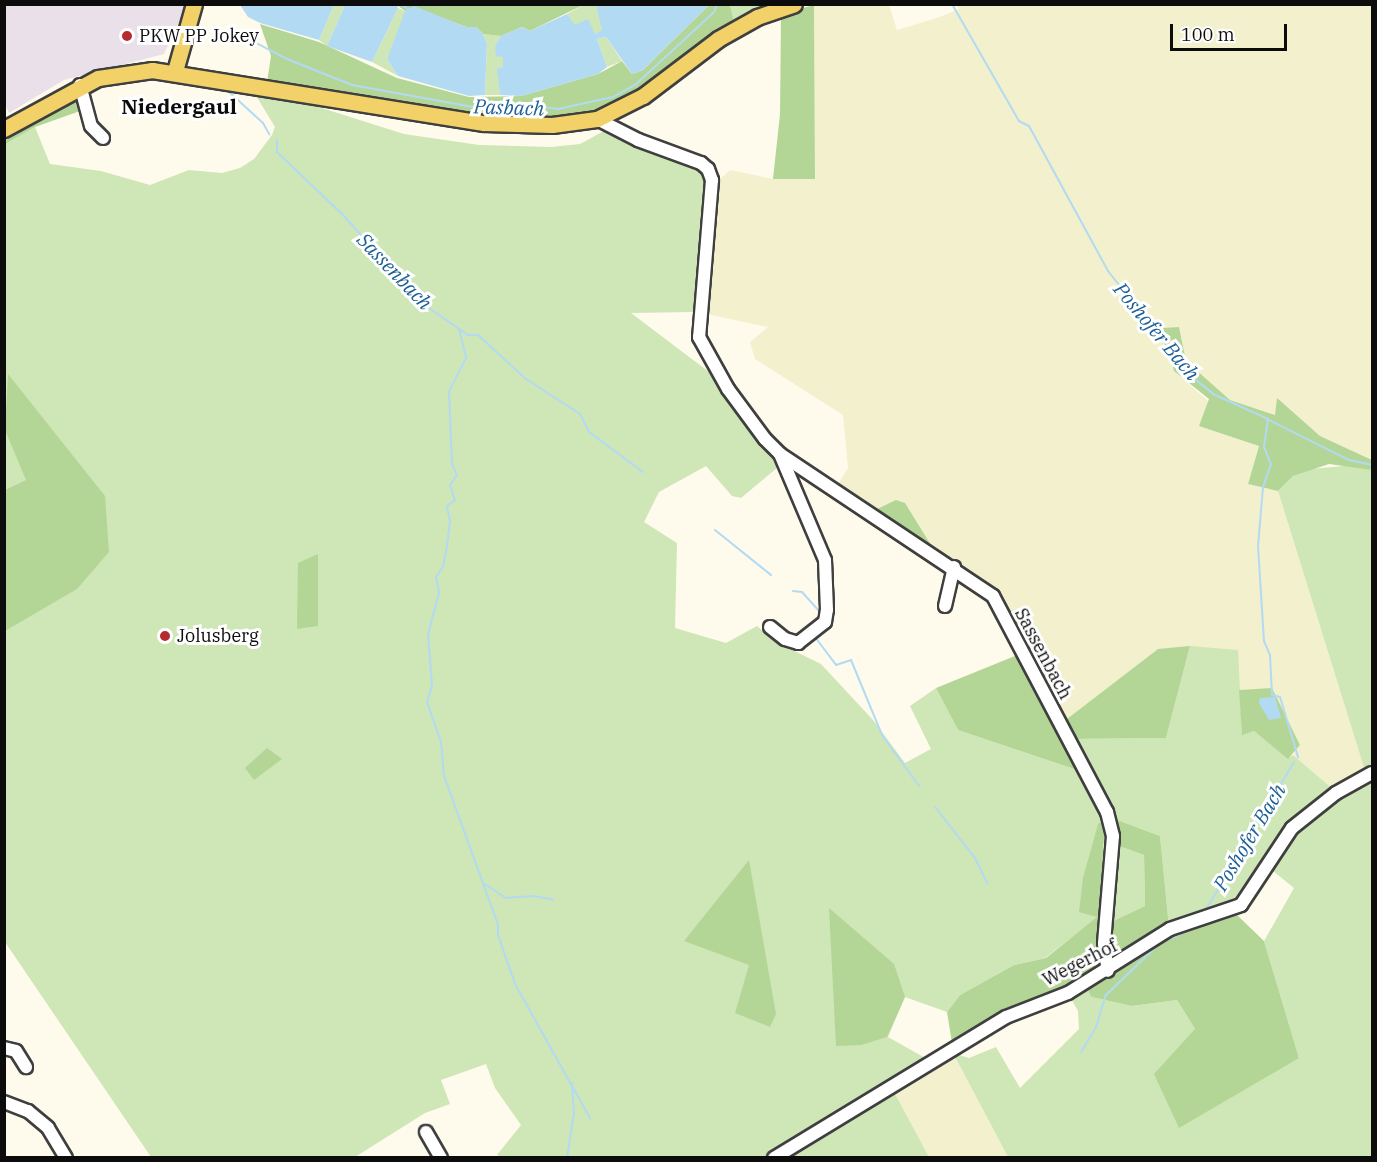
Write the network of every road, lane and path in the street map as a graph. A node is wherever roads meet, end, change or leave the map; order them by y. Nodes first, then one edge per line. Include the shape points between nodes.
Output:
1 (194, 4) edge
2 (794, 4) edge
3 (175, 71) junction
4 (80, 85) junction
5 (597, 119) junction
6 (4, 129) edge
7 (103, 138) dead end
8 (780, 454) junction
9 (954, 567) junction
10 (945, 606) dead end
11 (770, 627) dead end
12 (1372, 774) edge
13 (1108, 971) junction
14 (4, 1048) edge
15 (26, 1066) dead end
16 (4, 1102) edge
17 (426, 1132) dead end
18 (66, 1158) edge
19 (441, 1158) edge
20 (774, 1158) edge

1 - 3 main road
2 - 5 main road via 757,17 718,39 644,96
3 - 4 main road via 123,72
3 - 5 main road via 346,104 484,123 552,125
4 - 6 main road
4 - 7 street via 91,126
5 - 8 street, Sassenbach via 708,169 712,180 699,337 728,389
8 - 9 street, Sassenbach
8 - 11 street, Sassenbach via 825,560 827,610 825,622 798,643
9 - 10 street
9 - 13 street, Sassenbach via 993,596 1107,812 1113,836 1104,944
12 - 13 street, Wegerhof via 1336,793 1297,822 1246,902 1170,929
13 - 20 street, Wegerhof via 1068,993 1006,1017
14 - 15 street via 16,1051
16 - 18 street via 28,1111 48,1128
17 - 19 street

